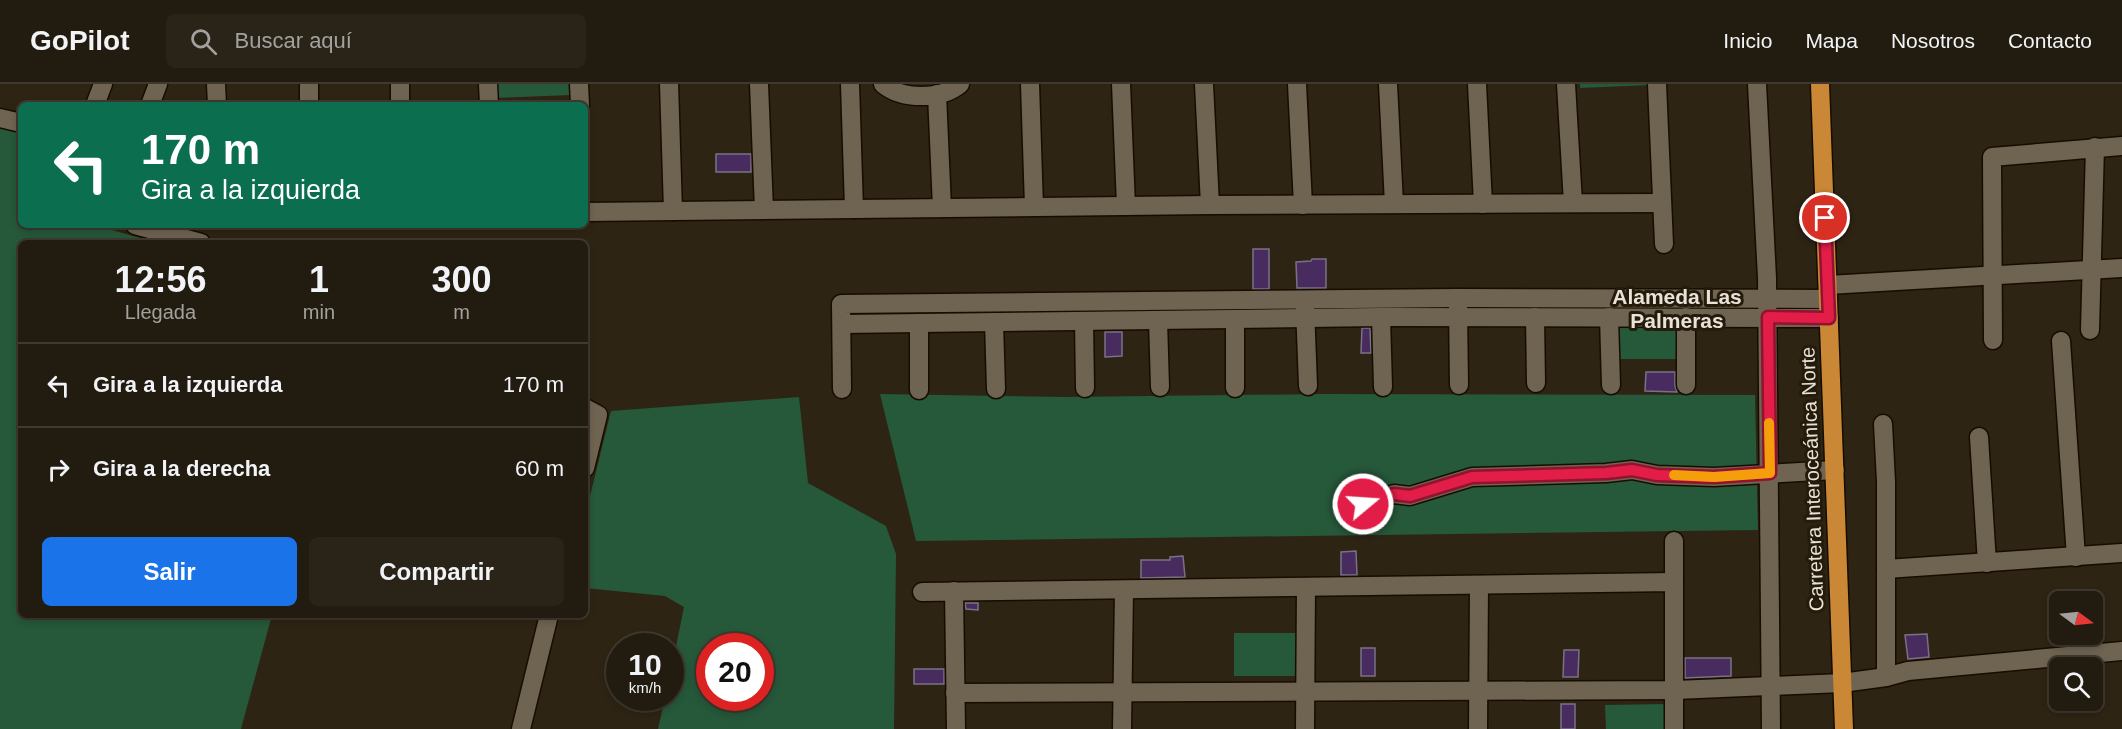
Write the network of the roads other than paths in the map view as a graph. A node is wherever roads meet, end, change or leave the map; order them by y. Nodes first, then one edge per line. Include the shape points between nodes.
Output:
1 (103, 84) edge
2 (158, 84) edge
3 (216, 84) edge
4 (309, 84) edge
5 (399, 84) edge
6 (488, 84) edge
7 (579, 84) edge
8 (669, 84) edge
9 (759, 84) edge
10 (850, 84) edge
11 (883, 84) edge
12 (960, 84) edge
13 (1030, 84) edge
14 (1121, 84) edge
15 (1204, 84) edge
16 (1297, 84) edge
17 (1388, 84) edge
18 (1477, 84) edge
19 (1566, 84) edge
20 (1657, 84) edge
21 (1757, 84) edge
22 (1820, 84) edge
23 (937, 94) junction
24 (96, 102) edge
25 (151, 102) edge
26 (217, 102) edge
27 (309, 102) edge
28 (400, 102) edge
29 (489, 102) edge
30 (580, 102) edge
31 (0, 118) edge
32 (18, 122) edge
33 (2122, 146) edge
34 (2096, 147) junction
35 (1573, 203) junction
36 (1662, 203) junction
37 (1394, 204) junction
38 (1483, 204) junction
39 (1210, 205) junction
40 (1303, 205) junction
41 (1126, 206) junction
42 (1034, 207) junction
43 (942, 208) junction
44 (854, 209) junction
45 (764, 210) junction
46 (673, 211) junction
47 (588, 212) edge
48 (146, 228) edge
49 (190, 240) edge
50 (1664, 244) dead end
51 (2122, 268) edge
52 (2091, 271) junction
53 (1992, 276) junction
54 (1828, 292) junction
55 (1458, 298) junction
56 (1305, 300) junction
57 (1768, 308) junction
58 (1381, 317) junction
59 (1458, 317) junction
60 (1536, 317) junction
61 (1609, 317) junction
62 (1686, 317) junction
63 (1829, 318) junction
64 (1235, 319) junction
65 (1305, 319) junction
66 (1158, 320) junction
67 (1084, 321) junction
68 (994, 322) junction
69 (919, 323) junction
70 (842, 324) junction
71 (2091, 330) dead end
72 (1993, 340) dead end
73 (2061, 341) dead end
74 (1536, 383) dead end
75 (1459, 385) dead end
76 (1611, 385) dead end
77 (1686, 385) dead end
78 (1308, 386) dead end
79 (1160, 387) dead end
80 (1383, 387) dead end
81 (1084, 388) dead end
82 (1235, 388) dead end
83 (842, 389) dead end
84 (996, 389) dead end
85 (919, 390) dead end
86 (588, 410) edge
87 (1883, 424) dead end
88 (1979, 437) dead end
89 (588, 456) edge
90 (1835, 470) junction
91 (1770, 473) junction
92 (1347, 503) dead end
93 (1674, 541) dead end
94 (2122, 553) edge
95 (2076, 557) junction
96 (1987, 563) junction
97 (1886, 569) junction
98 (1674, 582) junction
99 (1479, 585) junction
100 (1306, 587) junction
101 (1124, 590) junction
102 (954, 591) junction
103 (922, 592) dead end
104 (548, 618) edge
105 (2122, 651) edge
106 (1886, 677) junction
107 (1842, 683) junction
108 (1769, 686) junction
109 (1674, 690) junction
110 (1478, 691) junction
111 (1123, 692) junction
112 (1306, 692) junction
113 (955, 693) junction
114 (520, 729) edge
115 (956, 729) edge
116 (1122, 729) edge
117 (1305, 729) edge
118 (1478, 729) edge
119 (1674, 729) edge
120 (1771, 729) edge
121 (1844, 729) edge

1 - 24 street
2 - 25 street
3 - 26 street
4 - 27 street
5 - 28 street
6 - 29 street
7 - 30 street
8 - 46 street
9 - 45 street
10 - 44 street
11 - 23 street via 909,95
12 - 23 street
13 - 42 street
14 - 41 street
15 - 39 street
16 - 40 street
17 - 37 street
18 - 38 street
19 - 35 street
20 - 36 street
21 - 57 street
22 - 54 highway, Carretera Interoceánica Norte
23 - 43 street
31 - 32 street
33 - 34 street
34 - 52 street
34 - 53 street via 1992,157
35 - 36 street
35 - 38 street
36 - 50 street
37 - 38 street
37 - 40 street
39 - 40 street
39 - 41 street
41 - 42 street
42 - 43 street
43 - 44 street
44 - 45 street
45 - 46 street
46 - 47 street
48 - 49 street
51 - 52 street
52 - 53 street
52 - 71 street
53 - 54 street
53 - 72 street
54 - 57 street
54 - 63 highway, Carretera Interoceánica Norte
55 - 56 street
55 - 57 street
55 - 59 street
56 - 65 street
56 - 70 street via 842,304
57 - 62 street
57 - 63 street
57 - 91 street
58 - 59 street
58 - 65 street
58 - 80 street
59 - 60 street
59 - 75 street
60 - 61 street
60 - 74 street
61 - 62 street
61 - 76 street
62 - 77 street
63 - 90 highway, Carretera Interoceánica Norte
64 - 65 street
64 - 66 street
64 - 82 street
65 - 78 street
66 - 67 street
66 - 79 street
67 - 68 street
67 - 81 street
68 - 69 street
68 - 84 street
69 - 70 street
69 - 85 street
70 - 83 street
73 - 95 street
86 - 89 street via 598,415
87 - 97 street
88 - 96 street
90 - 91 street
90 - 107 highway, Carretera Interoceánica Norte
91 - 92 street via 1714,477 1632,470 1472,477 1410,496 1394,494 1363,504
91 - 108 street
93 - 98 street
94 - 95 street
95 - 96 street
96 - 97 street
97 - 106 street
98 - 99 street
98 - 109 street
99 - 100 street
99 - 110 street
100 - 101 street
100 - 112 street
101 - 102 street
101 - 111 street
102 - 103 street
102 - 113 street
104 - 114 street
105 - 106 street via 1908,671
106 - 107 street
107 - 108 street
107 - 121 highway, Carretera Interoceánica Norte
108 - 109 street
108 - 120 street
109 - 110 street
109 - 119 street
110 - 112 street
110 - 118 street
111 - 112 street
111 - 113 street
111 - 116 street
112 - 117 street
113 - 115 street

